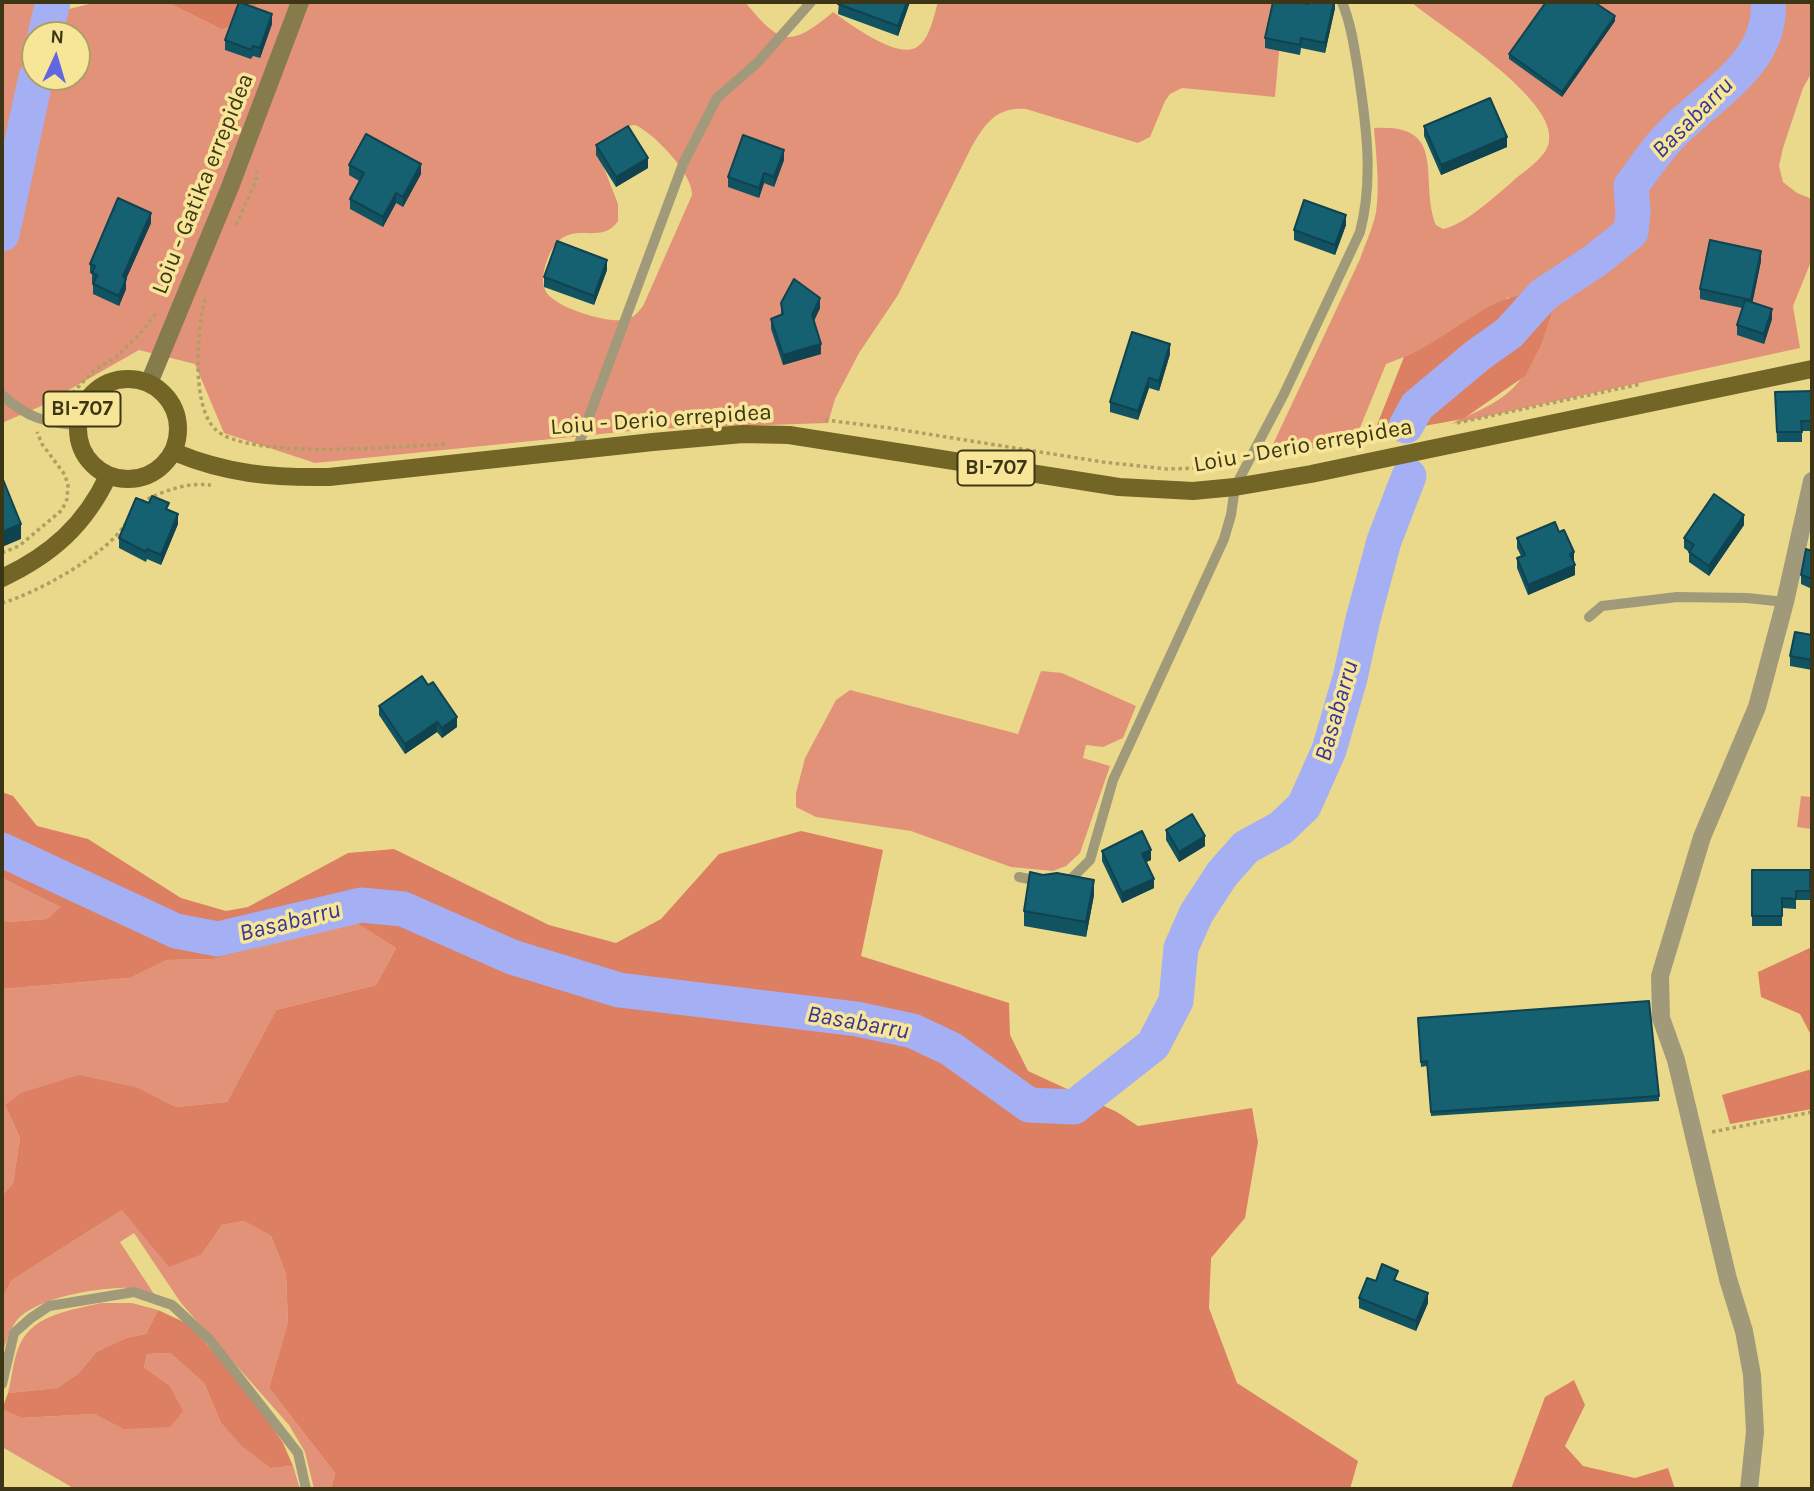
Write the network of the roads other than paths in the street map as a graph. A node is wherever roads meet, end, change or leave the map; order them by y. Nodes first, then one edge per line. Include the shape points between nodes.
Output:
1 (300, 2) edge
2 (811, 2) edge
3 (1342, 2) edge
4 (1812, 369) edge
5 (149, 383) junction
6 (2, 395) edge
7 (78, 426) junction
8 (577, 449) junction
9 (174, 452) junction
10 (108, 476) junction
11 (1812, 481) edge
12 (1235, 487) junction
13 (2, 578) edge
14 (1785, 602) junction
15 (1589, 617) dead end
16 (1019, 877) dead end
17 (1058, 881) edge
18 (1044, 882) edge
19 (2, 1384) edge
20 (306, 1489) edge
21 (1749, 1489) edge

1 - 5 street, Loiu - Gatika errepidea
2 - 8 lane via 757,63 716,98 683,164
3 - 12 lane via 1350,20 1364,112 1366,208 1360,232 1322,314
4 - 12 main road, Loiu - Derio errepidea / BI-707
5 - 7 main road, BI-707 via 125,379 102,386 86,403
5 - 9 main road, BI-707 via 170,400 176,412
6 - 7 lane via 19,411
7 - 10 main road, BI-707 via 85,455
8 - 9 main road, Loiu - Derio errepidea / BI-707 via 329,477 234,472
8 - 12 main road, Loiu - Derio errepidea / BI-707 via 743,434 789,435 1119,487 1193,491
9 - 10 main road via 153,474 130,479
10 - 13 main road via 96,500 64,538
11 - 14 street
12 - 17 lane via 1224,539 1113,780 1090,860 1071,879
14 - 15 lane via 1677,597 1602,606
14 - 21 street via 1757,707 1702,837 1660,976 1661,1018 1676,1060 1752,1375 1755,1432
16 - 18 lane
19 - 20 lane via 14,1333 49,1306 134,1292 172,1305 210,1340 298,1453

